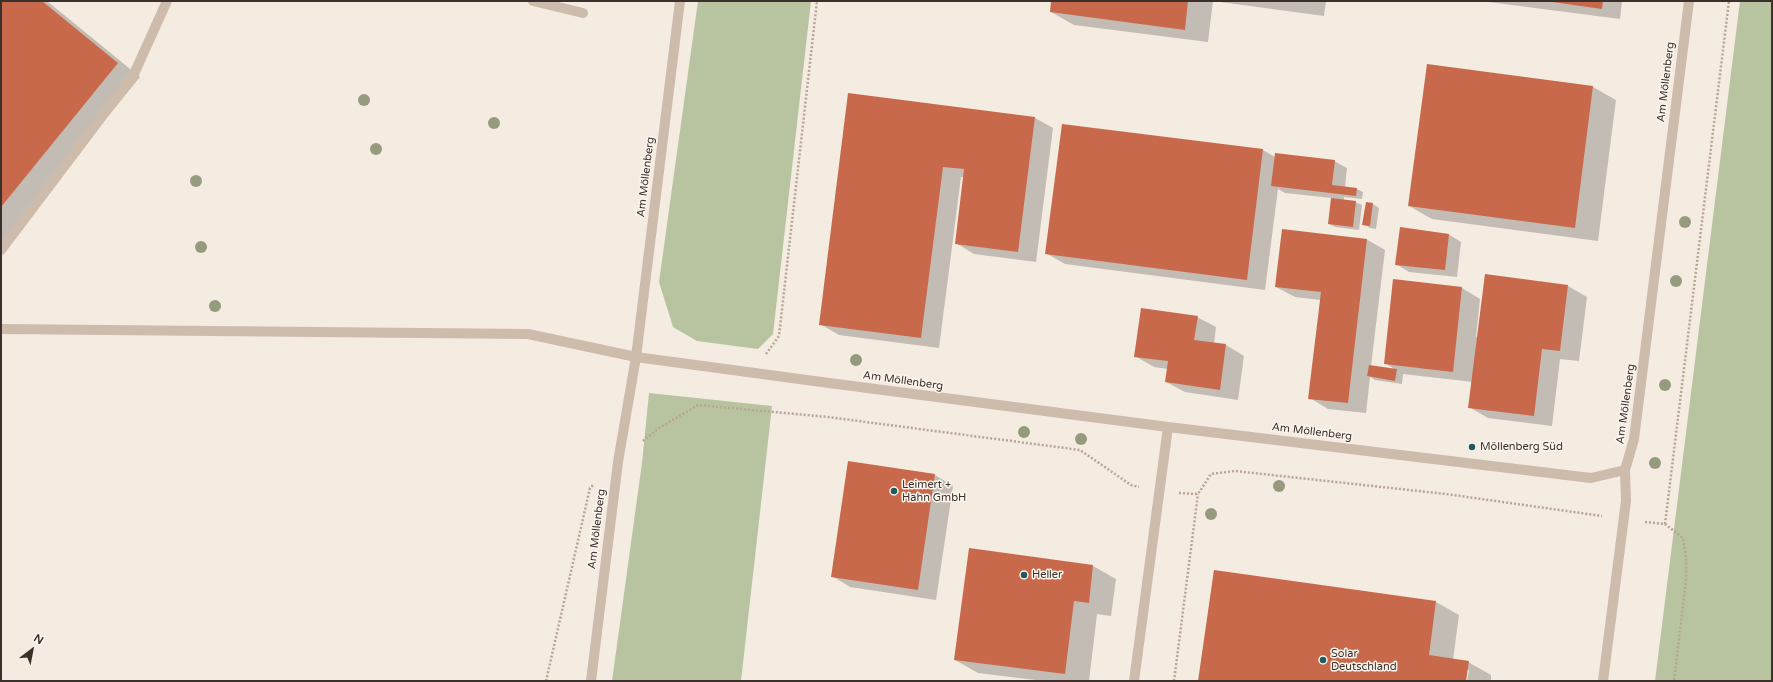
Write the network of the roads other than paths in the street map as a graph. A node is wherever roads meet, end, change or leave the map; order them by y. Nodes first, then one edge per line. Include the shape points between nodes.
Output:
1 (167, 1) edge
2 (533, 1) edge
3 (680, 1) edge
4 (1689, 1) edge
5 (583, 13) dead end
6 (1, 250) edge
7 (1, 329) edge
8 (636, 357) junction
9 (1168, 427) junction
10 (1625, 470) junction
11 (591, 681) edge
12 (1134, 681) edge
13 (1603, 681) edge

1 - 6 street via 134,74
2 - 5 street
3 - 8 street, Am Möllenberg
4 - 10 street, Am Möllenberg via 1634,439
7 - 8 street via 528,334
8 - 9 street, Am Möllenberg
8 - 11 street, Am Möllenberg via 618,462
9 - 10 street, Am Möllenberg via 1591,478
9 - 12 street
10 - 13 street via 1626,501

